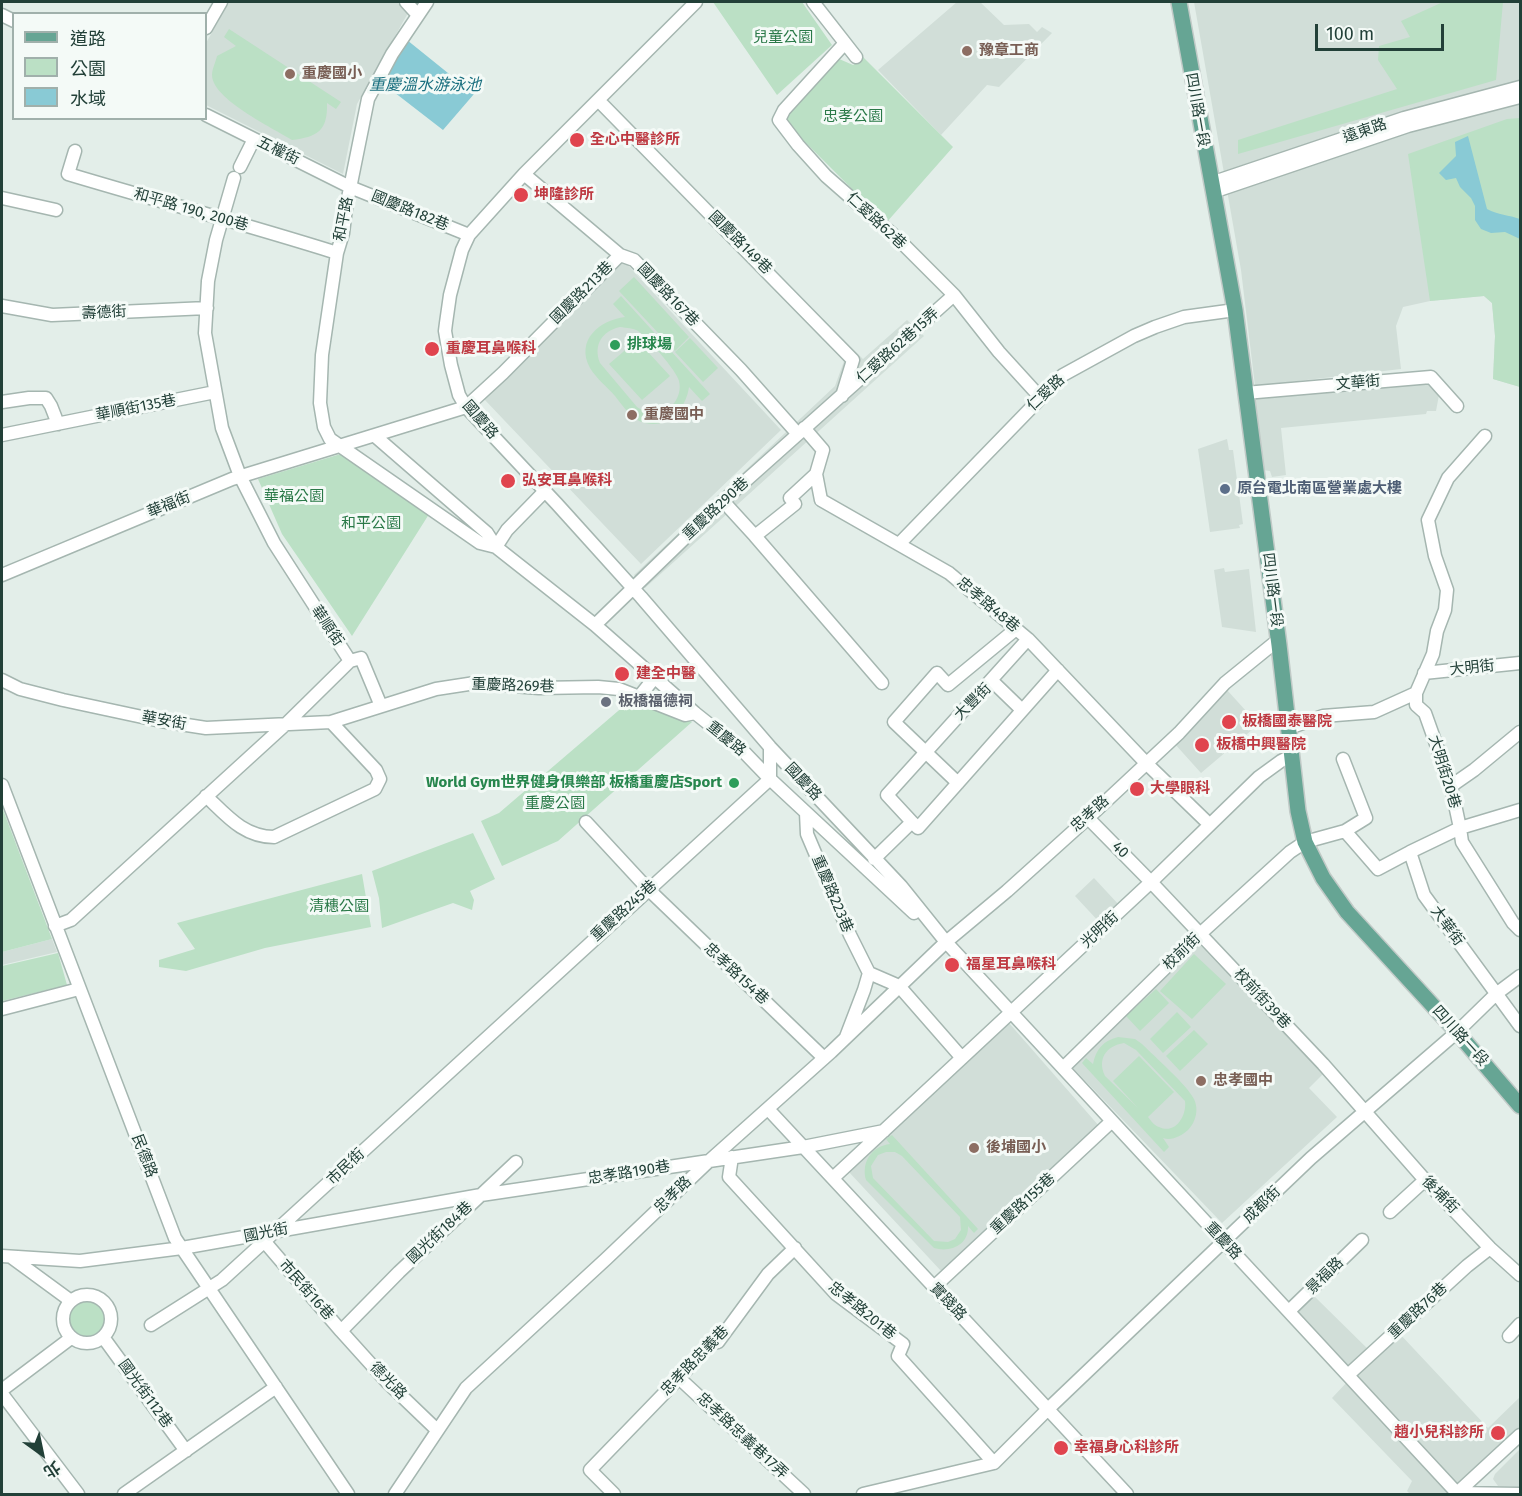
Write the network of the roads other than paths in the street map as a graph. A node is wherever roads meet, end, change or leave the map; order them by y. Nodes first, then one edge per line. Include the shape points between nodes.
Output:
1 (221, 2) edge
2 (406, 2) edge
3 (427, 2) edge
4 (696, 2) edge
5 (813, 2) edge
6 (1179, 2) edge
7 (417, 14) junction
8 (207, 26) edge
9 (845, 43) junction
10 (856, 57) dead end
11 (1521, 87) edge
12 (1521, 97) edge
13 (598, 100) junction
14 (207, 116) edge
15 (254, 139) junction
16 (75, 151) dead end
17 (240, 167) dead end
18 (524, 174) junction
19 (234, 178) dead end
20 (350, 187) junction
21 (1212, 188) junction
22 (2, 198) edge
23 (56, 210) dead end
24 (223, 218) junction
25 (469, 235) junction
26 (337, 254) junction
27 (620, 255) junction
28 (954, 295) junction
29 (2, 306) edge
30 (207, 308) junction
31 (1235, 310) junction
32 (853, 360) junction
33 (867, 374) junction
34 (215, 392) junction
35 (1245, 393) junction
36 (842, 397) junction
37 (1040, 397) junction
38 (2, 402) edge
39 (1457, 406) dead end
40 (466, 407) junction
41 (58, 424) junction
42 (801, 431) junction
43 (2, 435) edge
44 (375, 436) junction
45 (1485, 436) dead end
46 (340, 447) junction
47 (816, 474) junction
48 (240, 476) junction
49 (545, 491) junction
50 (723, 501) junction
51 (755, 536) junction
52 (899, 544) junction
53 (496, 548) junction
54 (2, 575) edge
55 (633, 588) junction
56 (595, 626) junction
57 (1016, 630) junction
58 (1028, 639) junction
59 (1278, 640) junction
60 (350, 661) junction
61 (1521, 663) edge
62 (1058, 670) junction
63 (1424, 673) junction
64 (655, 677) junction
65 (2, 680) edge
66 (991, 680) junction
67 (882, 683) dead end
68 (1416, 693) junction
69 (639, 697) junction
70 (381, 706) junction
71 (1022, 710) junction
72 (695, 713) junction
73 (331, 722) junction
74 (287, 723) junction
75 (1289, 728) junction
76 (1521, 732) edge
77 (770, 747) junction
78 (925, 753) junction
79 (1291, 756) junction
80 (1342, 759) dead end
81 (1146, 763) junction
82 (770, 773) junction
83 (958, 783) junction
84 (2, 785) edge
85 (1451, 786) junction
86 (206, 796) junction
87 (828, 809) junction
88 (1521, 810) edge
89 (806, 813) junction
90 (1088, 818) junction
91 (586, 822) dead end
92 (912, 822) junction
93 (1209, 824) junction
94 (1460, 828) junction
95 (1346, 831) junction
96 (1305, 842) junction
97 (1410, 852) junction
98 (874, 859) junction
99 (1151, 882) junction
100 (648, 889) junction
101 (55, 926) junction
102 (1521, 930) edge
103 (1200, 934) junction
104 (946, 942) junction
105 (869, 973) junction
106 (1521, 976) edge
107 (899, 986) junction
108 (79, 989) junction
109 (1496, 994) junction
110 (2, 1009) edge
111 (1011, 1012) junction
112 (1521, 1026) edge
113 (1456, 1032) junction
114 (846, 1038) junction
115 (481, 1044) joint
116 (824, 1058) junction
117 (962, 1058) junction
118 (1063, 1068) junction
119 (1521, 1106) edge
120 (768, 1109) junction
121 (1364, 1111) junction
122 (1112, 1121) junction
123 (884, 1131) junction
124 (803, 1147) junction
125 (732, 1157) junction
126 (708, 1161) junction
127 (516, 1162) dead end
128 (833, 1179) junction
129 (1425, 1180) junction
130 (482, 1195) junction
131 (1390, 1212) dead end
132 (274, 1232) junction
133 (1362, 1240) dead end
134 (264, 1241) junction
135 (1224, 1241) junction
136 (183, 1248) junction
137 (795, 1248) junction
138 (1490, 1248) junction
139 (6, 1256) edge
140 (399, 1272) joint
141 (1521, 1275) edge
142 (934, 1287) junction
143 (210, 1288) junction
144 (70, 1301) junction
145 (1288, 1311) junction
146 (1521, 1324) edge
147 (151, 1325) dead end
148 (341, 1330) junction
149 (1509, 1336) dead end
150 (103, 1337) junction
151 (71, 1338) junction
152 (1348, 1375) junction
153 (680, 1378) junction
154 (276, 1387) junction
155 (2, 1392) edge
156 (1048, 1409) junction
157 (437, 1430) junction
158 (1521, 1435) edge
159 (186, 1451) junction
160 (994, 1463) junction
161 (78, 1494) edge
162 (124, 1494) edge
163 (348, 1494) edge
164 (395, 1494) edge
165 (614, 1494) edge
166 (804, 1494) edge
167 (863, 1494) edge
168 (1127, 1494) edge
169 (1457, 1494) edge
170 (1521, 1494) edge

1 - 8 street
2 - 7 street
3 - 7 street, 和平路
4 - 13 street, 國慶路
5 - 9 street
6 - 21 main road, 四川路一段
7 - 20 street, 和平路 via 368,99
9 - 10 street
9 - 28 street, 仁愛路62巷 via 779,120 826,176
11 - 21 street, 遠東路 via 1404,118
12 - 21 street, 遠東路 via 1408,126
13 - 18 street, 國慶路
13 - 32 street, 國慶路149巷
14 - 15 street, 五權街
15 - 17 street
15 - 20 street, 五權街
16 - 24 street, 和平路 190, 200巷 via 68,174
18 - 25 street, 國慶路
18 - 27 street, 國慶路167巷
19 - 24 street, 華順街
20 - 25 street, 國慶路182巷
20 - 26 street, 和平路
21 - 31 main road, 四川路一段
22 - 23 street
24 - 26 street, 和平路 190, 200巷
24 - 30 street, 華順街 via 208,281
25 - 40 street, 國慶路 via 450,295 446,331 451,366
26 - 46 street, 和平路 via 322,355 320,403 326,434
27 - 40 street, 國慶路213巷
27 - 42 street, 國慶路167巷 via 634,261 651,277
28 - 33 street, 仁愛路62巷15弄
28 - 37 street, 仁愛路62巷
29 - 30 street, 壽德街 via 52,315
30 - 34 street, 華順街 via 205,333
31 - 35 main road, 四川路一段
31 - 37 street, 仁愛路 via 1184,317 1134,336 1063,375
32 - 33 street, 國慶路149巷
32 - 36 street
33 - 36 street, 仁愛路62巷15弄
34 - 41 street, 華順街135巷
34 - 48 street, 華順街 via 222,428
35 - 39 street, 文華街 via 1431,377
35 - 59 main road, 四川路一段
36 - 42 street, 重慶路290巷
37 - 52 street, 仁愛路
38 - 41 street via 46,398
40 - 44 street
40 - 49 street, 國慶路
41 - 43 street, 華順街135巷
42 - 47 street, 國慶路167巷 via 823,450
42 - 50 street, 重慶路290巷
44 - 46 street
44 - 53 street, 重慶路 via 487,533
45 - 63 street via 1448,478 1428,520 1447,590 1433,654
46 - 48 street, 華福街
46 - 53 street, 重慶路 via 480,543
47 - 51 street via 790,498 795,504
47 - 52 street, 忠孝路48巷 via 821,500
48 - 54 street, 華福街
48 - 60 street, 華順街 via 274,543
49 - 53 street via 507,530
49 - 55 street, 國慶路
50 - 51 street
50 - 55 street, 重慶路290巷
51 - 67 street
52 - 57 street, 忠孝路48巷 via 949,573
53 - 56 street, 重慶路
55 - 56 street, 重慶路290巷
55 - 77 street, 國慶路
56 - 64 street, 重慶路
57 - 58 street, 忠孝路48巷
57 - 78 street via 948,685 937,673 894,722
58 - 62 street, 忠孝路48巷
58 - 66 street
59 - 75 main road, 四川路一段
59 - 81 street, 忠孝路 via 1225,683
60 - 70 street via 361,658
60 - 74 street, 華順街
61 - 63 street, 大明街
62 - 71 street
62 - 81 street, 忠孝路48巷
63 - 68 street
64 - 69 street
64 - 72 street, 重慶路
65 - 74 street, 華安街 via 20,689 161,722 206,728
66 - 71 street, 大豐街
66 - 78 street, 大豐街
68 - 75 street via 1374,712 1323,716
68 - 85 street, 大明街20巷 via 1416,705 1425,714
69 - 70 street, 重慶路269巷 via 619,689 598,687 475,683 436,689
69 - 72 street, 重慶路269巷 via 685,715
70 - 73 street, 重慶路269巷
71 - 83 street
72 - 82 street, 重慶路
73 - 74 street, 華安街
73 - 86 street via 376,770 380,780 375,789 274,837 261,837 240,828
74 - 86 street, 華順街
75 - 79 main road, 四川路一段
76 - 85 street
77 - 82 street
77 - 87 street, 國慶路
78 - 83 street
78 - 92 street, 大豐街 via 887,795
79 - 93 street, 光明街 via 1259,777
79 - 96 main road, 四川路一段
80 - 95 street via 1365,818
81 - 90 street, 忠孝路
81 - 93 street, 忠孝路48巷
82 - 87 street via 786,775
82 - 89 street, 重慶路
82 - 100 street, 重慶路245巷
83 - 92 street via 918,828
84 - 101 street, 民德路
85 - 94 street, 大明街20巷
86 - 101 street, 華順街 via 71,920
87 - 98 street, 重慶路
88 - 94 street, 大明街20巷
89 - 104 street, 重慶路
89 - 105 street, 重慶路223巷 via 807,834
90 - 99 street, 40
90 - 104 street, 忠孝路
91 - 100 street, 忠孝路154巷
92 - 98 street
93 - 99 street, 光明街
94 - 97 street
94 - 102 street via 1462,842
95 - 96 street
95 - 97 street via 1378,869
96 - 103 street, 校前街
96 - 113 main road, 四川路一段 via 1323,878 1347,912
97 - 109 street, 大華街 via 1424,895
98 - 104 street, 重慶路
99 - 103 street, 40
99 - 111 street, 光明街
100 - 115 street, 重慶路245巷
100 - 116 street, 忠孝路154巷
101 - 108 street, 民德路
103 - 118 street, 校前街
103 - 121 street, 校前街39巷
104 - 107 street, 忠孝路
104 - 111 street, 重慶路
105 - 107 street
105 - 114 street
106 - 109 street
107 - 114 street, 忠孝路
107 - 117 street
108 - 110 street
108 - 136 street, 民德路 via 172,1230
109 - 112 street, 大華街
109 - 113 street
111 - 117 street, 光明街
111 - 118 street, 重慶路
113 - 119 main road, 四川路一段
113 - 121 street, 成都街
114 - 116 street, 忠孝路
115 - 132 street, 市民街
116 - 120 street, 忠孝路
117 - 123 street, 光明街
118 - 122 street, 重慶路
120 - 124 street, 實踐路
120 - 126 street, 忠孝路
121 - 129 street, 後埔街
121 - 135 street, 成都街
122 - 135 street, 重慶路
122 - 142 street, 重慶路155巷
123 - 124 street
123 - 128 street, 光明街
124 - 125 street
124 - 128 street, 實踐路
125 - 126 street
125 - 137 street, 忠孝路201巷 via 729,1177
126 - 130 street, 忠孝路190巷
126 - 157 street, 忠孝路 via 466,1388
127 - 130 street
128 - 142 street, 實踐路
129 - 131 street
129 - 138 street, 後埔街
130 - 132 street, 國光街
130 - 140 street, 國光街184巷
132 - 134 street, 市民街
132 - 136 street, 國光街
133 - 145 street, 景福路
134 - 143 street, 市民街
134 - 148 street, 市民街16巷
135 - 145 street, 重慶路
135 - 156 street, 成都街
136 - 139 street, 國光街 via 80,1261
136 - 143 street, 民德路
137 - 153 street, 忠孝路忠義巷 via 768,1274 718,1342 710,1344
137 - 160 street, 忠孝路201巷 via 836,1294 903,1344 898,1356
138 - 141 street, 後埔街
138 - 152 street, 重慶路76巷
139 - 144 street
140 - 148 street, 市民街16巷
142 - 156 street, 實踐路
143 - 147 street, 市民街
143 - 154 street, 民德路
144 - 150 street via 86,1295 102,1300 111,1322
144 - 151 street via 62,1315 64,1329
145 - 152 street, 重慶路
146 - 149 street
148 - 157 street, 德光路
150 - 151 street via 84,1344
150 - 159 street, 國光街112巷
151 - 155 street
152 - 169 street, 重慶路
153 - 165 street, 忠孝路忠義巷 via 590,1470
153 - 166 street, 忠孝路忠義巷17弄
154 - 159 street
154 - 163 street, 民德路
155 - 161 street
156 - 160 street, 成都街
156 - 168 street, 實踐路
157 - 164 street
158 - 169 street
159 - 162 street
160 - 167 street
169 - 170 street

